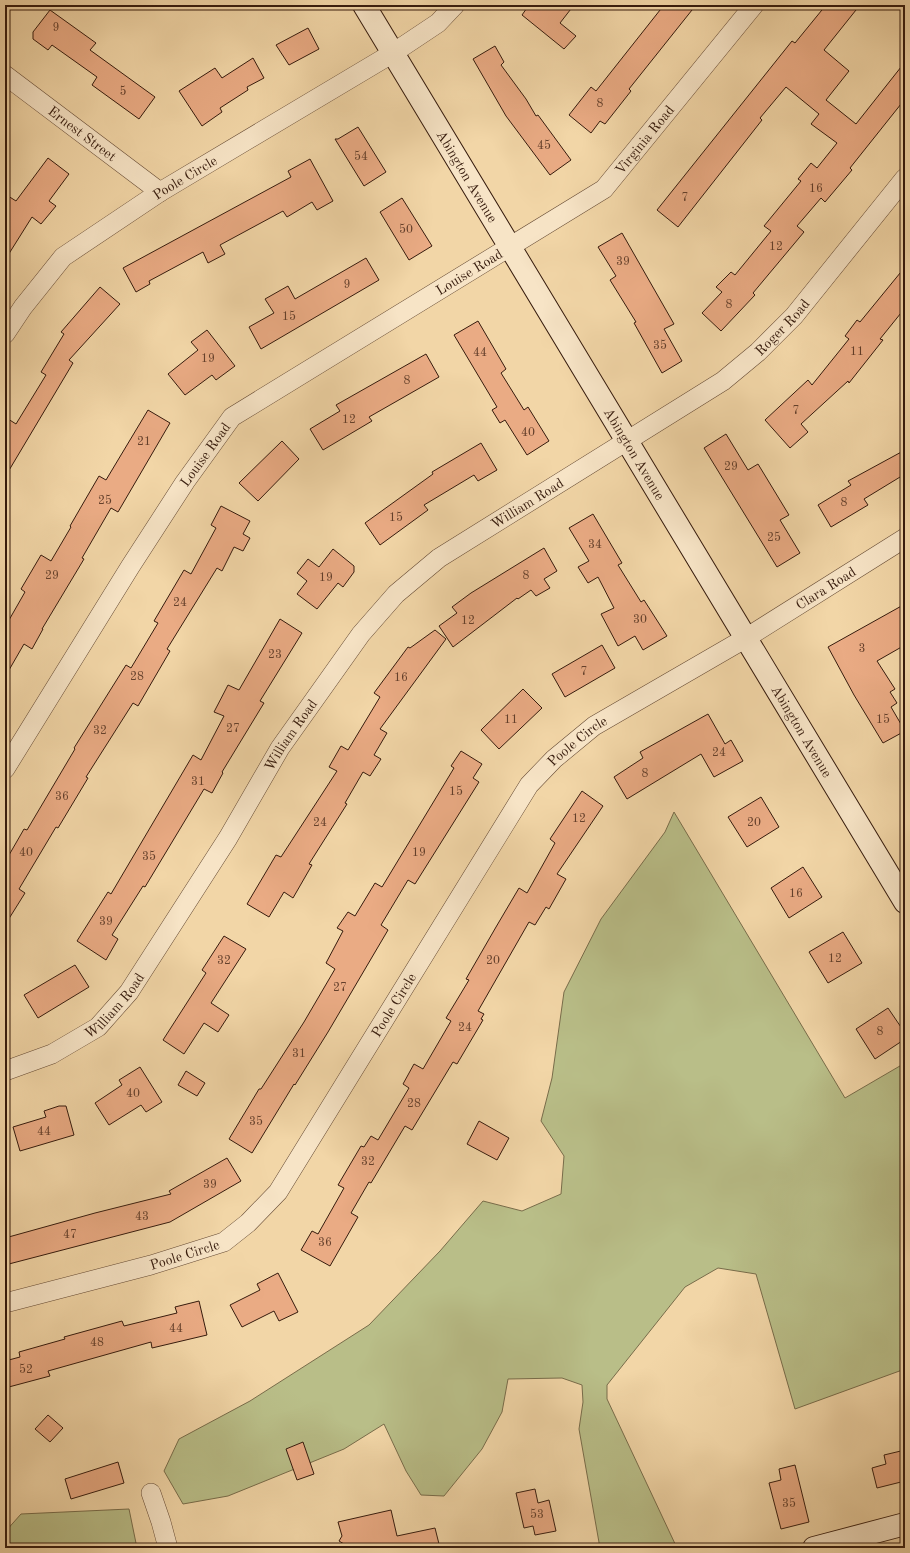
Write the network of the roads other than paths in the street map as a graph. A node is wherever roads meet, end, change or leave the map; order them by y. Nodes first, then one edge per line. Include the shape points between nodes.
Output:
1 (364, 5) edge
2 (455, 5) edge
3 (754, 5) edge
4 (393, 53) junction
5 (5, 75) edge
6 (905, 178) edge
7 (160, 192) junction
8 (510, 247) junction
9 (5, 334) edge
10 (627, 441) junction
11 (905, 538) edge
12 (746, 638) junction
13 (5, 769) edge
14 (905, 902) edge
15 (5, 1071) edge
16 (5, 1303) edge
17 (151, 1493) dead end
18 (905, 1524) edge
19 (168, 1548) edge
20 (814, 1548) edge

1 - 4 main road, Abington Avenue
2 - 4 street, Poole Circle via 438,24
3 - 8 street, Virginia Road via 604,189
4 - 7 street, Poole Circle
4 - 8 main road, Abington Avenue
5 - 7 street, Ernest Street
6 - 10 street, Roger Road via 794,316 758,352 724,381
7 - 9 street, Poole Circle via 63,257
8 - 10 main road, Abington Avenue
8 - 13 street, Louise Road via 232,417 185,482 130,567
10 - 12 main road, Abington Avenue
10 - 15 street, William Road via 439,558 396,594 361,634 280,748 228,838 129,992 98,1027 52,1054
11 - 12 street, Clara Road
12 - 14 main road, Abington Avenue
12 - 16 street, Poole Circle via 594,726 554,759 529,785 278,1192 248,1223 224,1242 151,1265
17 - 19 street
18 - 20 main road

